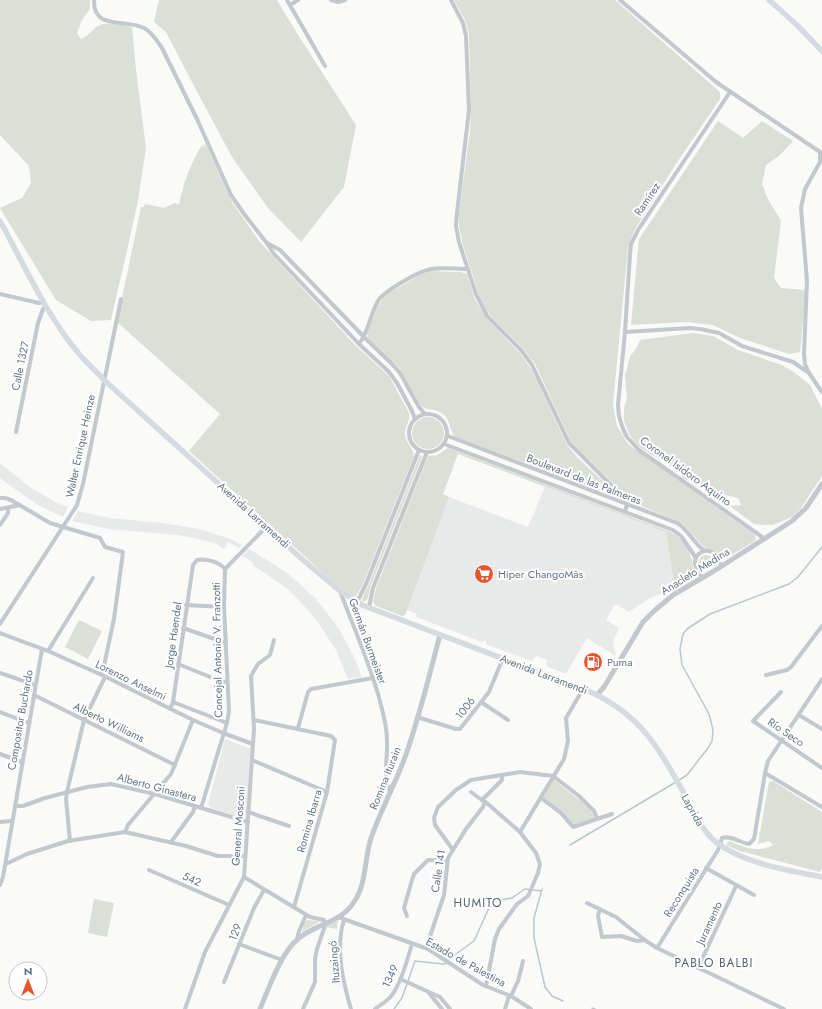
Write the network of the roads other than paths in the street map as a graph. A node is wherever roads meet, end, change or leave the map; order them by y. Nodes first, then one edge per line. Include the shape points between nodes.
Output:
1 (94, 0) edge
2 (287, 0) edge
3 (298, 0) edge
4 (331, 0) edge
5 (345, 0) edge
6 (451, 0) edge
7 (620, 0) edge
8 (769, 0) edge
9 (290, 5) junction
10 (822, 51) edge
11 (325, 66) dead end
12 (730, 92) junction
13 (0, 221) edge
14 (266, 242) junction
15 (468, 269) junction
16 (0, 294) edge
17 (121, 299) dead end
18 (45, 304) junction
19 (625, 332) junction
20 (364, 337) junction
21 (359, 344) junction
22 (809, 373) junction
23 (104, 379) junction
24 (822, 392) edge
25 (425, 414) junction
26 (414, 419) junction
27 (16, 432) dead end
28 (448, 436) junction
29 (444, 444) junction
30 (419, 450) junction
31 (427, 452) junction
32 (822, 484) edge
33 (0, 498) edge
34 (20, 505) junction
35 (627, 505) junction
36 (8, 508) junction
37 (0, 509) edge
38 (625, 511) junction
39 (0, 526) edge
40 (267, 526) junction
41 (62, 528) junction
42 (765, 539) junction
43 (705, 551) junction
44 (696, 558) junction
45 (194, 562) joint
46 (722, 566) junction
47 (225, 569) junction
48 (94, 578) dead end
49 (702, 578) junction
50 (340, 591) junction
51 (357, 602) junction
52 (186, 605) junction
53 (224, 607) junction
54 (369, 607) junction
55 (0, 624) edge
56 (822, 626) edge
57 (183, 628) junction
58 (0, 633) edge
59 (440, 635) junction
60 (274, 640) dead end
61 (226, 643) junction
62 (42, 649) junction
63 (48, 651) junction
64 (502, 658) junction
65 (178, 664) junction
66 (0, 673) edge
67 (766, 675) dead end
68 (103, 676) junction
69 (373, 678) junction
70 (822, 679) edge
71 (227, 682) junction
72 (35, 685) junction
73 (583, 689) junction
74 (780, 692) dead end
75 (34, 695) junction
76 (597, 695) junction
77 (173, 702) junction
78 (481, 702) junction
79 (170, 709) junction
80 (0, 712) edge
81 (799, 715) junction
82 (417, 717) junction
83 (84, 720) junction
84 (193, 720) junction
85 (254, 720) junction
86 (508, 720) dead end
87 (227, 723) junction
88 (29, 724) junction
89 (298, 728) junction
90 (822, 729) edge
91 (223, 733) junction
92 (782, 740) junction
93 (253, 744) junction
94 (0, 754) edge
95 (252, 760) junction
96 (22, 762) junction
97 (175, 765) junction
98 (822, 768) edge
99 (765, 773) junction
100 (502, 775) junction
101 (553, 776) junction
102 (67, 792) junction
103 (327, 792) junction
104 (391, 792) junction
105 (471, 792) dead end
106 (156, 794) junction
107 (540, 798) junction
108 (483, 801) junction
109 (15, 806) junction
110 (195, 806) junction
111 (822, 807) edge
112 (201, 808) junction
113 (248, 812) junction
114 (612, 814) dead end
115 (597, 818) junction
116 (12, 821) junction
117 (0, 822) edge
118 (248, 822) junction
119 (289, 826) dead end
120 (124, 832) junction
121 (520, 832) junction
122 (70, 841) junction
123 (172, 842) junction
124 (719, 845) junction
125 (453, 850) junction
126 (244, 856) junction
127 (447, 861) junction
128 (6, 864) junction
129 (706, 868) junction
130 (149, 870) dead end
131 (244, 877) junction
132 (822, 877) edge
133 (0, 885) edge
134 (736, 886) junction
135 (264, 890) junction
136 (754, 895) dead end
137 (587, 903) dead end
138 (229, 905) junction
139 (294, 907) junction
140 (600, 909) junction
141 (306, 914) junction
142 (407, 916) dead end
143 (336, 918) junction
144 (344, 920) junction
145 (325, 923) junction
146 (297, 939) junction
147 (645, 940) junction
148 (240, 944) junction
149 (412, 944) junction
150 (426, 948) junction
151 (657, 948) junction
152 (282, 960) junction
153 (523, 960) dead end
154 (698, 968) junction
155 (400, 979) junction
156 (224, 982) dead end
157 (486, 986) junction
158 (429, 992) junction
159 (510, 996) junction
160 (185, 1009) edge
161 (260, 1009) edge
162 (303, 1009) edge
163 (351, 1009) edge
164 (375, 1009) edge
165 (442, 1009) edge
166 (450, 1009) edge
167 (506, 1009) edge
168 (531, 1009) edge
169 (784, 1009) edge

1 - 14 street via 95,12 100,18 142,27 157,40 197,119 231,195
2 - 9 street
3 - 9 street
4 - 5 street
6 - 15 street via 465,29 467,44 468,122 456,219 459,242
7 - 12 street
8 - 10 main road
9 - 11 street
12 - 19 street, Ramírez via 635,234 631,244
12 - 22 street via 820,152 820,162 805,189 801,208 808,292 804,354
13 - 18 main road, Avenida Larramendi
14 - 20 street via 280,250
14 - 21 street via 274,254
15 - 20 street via 436,268 424,271 386,293 376,306
15 - 35 street via 484,312 532,365 569,444 626,500
16 - 18 street
17 - 23 street, Walter Enrique Heinze
18 - 23 main road, Avenida Larramendi via 77,350
18 - 27 street, Calle 1327 via 38,323
19 - 22 street via 690,328 719,333 750,349 789,360
19 - 42 street, Coronel Isidoro Aquino via 618,404 620,422 627,437 639,450
20 - 21 street
20 - 25 street via 397,369
21 - 26 street via 393,377
22 - 24 street
23 - 40 main road, Avenida Larramendi
23 - 41 street, Walter Enrique Heinze via 80,496
25 - 26 street
25 - 28 street via 434,414 442,419 447,427
26 - 30 street via 410,437
28 - 29 street
28 - 35 street, Boulevard de las Palmeras
29 - 31 street via 436,451
29 - 38 street, Boulevard de las Palmeras
30 - 31 street
30 - 51 street
31 - 54 street via 373,588
32 - 42 street, Anacleto Medina via 800,515
33 - 34 street
34 - 36 street
34 - 41 street
35 - 38 street
35 - 43 street, Boulevard de las Palmeras via 677,523
36 - 37 street
36 - 39 street via 8,513
38 - 44 street, Boulevard de las Palmeras via 675,531
40 - 47 street
40 - 50 main road, Avenida Larramendi
41 - 55 street, Walter Enrique Heinze
41 - 68 street via 100,538 105,547 123,552
42 - 46 street, Anacleto Medina
43 - 44 street
43 - 46 street, Boulevard de las Palmeras via 712,552
44 - 49 street, Boulevard de las Palmeras
45 - 47 street, Concejal Antonio V. Franzotti via 200,559 218,564
45 - 52 street, Jorge Haendel
46 - 49 street, Anacleto Medina
47 - 53 street, Concejal Antonio V. Franzotti
48 - 63 street
49 - 76 street, Anacleto Medina via 674,595 648,616
50 - 51 main road, Avenida Larramendi
50 - 69 street, Germán Burmeister
51 - 54 main road, Avenida Larramendi
52 - 53 street
52 - 57 street, Jorge Haendel
53 - 61 street, Concejal Antonio V. Franzotti
54 - 59 main road, Avenida Larramendi
56 - 67 street via 791,667
57 - 61 street
57 - 65 street, Jorge Haendel
58 - 62 street, Lorenzo Anselmi
59 - 64 main road, Avenida Larramendi
59 - 82 street, Romina Iturain
60 - 85 street, General Mosconi via 270,655 258,664 251,676
61 - 71 street, Concejal Antonio V. Franzotti
62 - 63 street, Lorenzo Anselmi
62 - 72 street, Compositor Buchardo
63 - 68 street, Lorenzo Anselmi
64 - 73 main road, Avenida Larramendi
64 - 78 street, 1006 via 491,687
65 - 71 street
65 - 77 street, Jorge Haendel
66 - 72 street
68 - 79 street, Lorenzo Anselmi
68 - 83 street
69 - 89 street via 311,689
69 - 104 street, Germán Burmeister via 387,733 386,783
70 - 81 street
71 - 87 street, Concejal Antonio V. Franzotti
72 - 75 street, Compositor Buchardo
73 - 76 main road, Avenida Larramendi
73 - 101 street via 567,715 567,751
74 - 92 street, Río Seco via 753,721
75 - 83 street, Alberto Williams
75 - 88 street, Compositor Buchardo
76 - 124 main road, Laprida via 623,710 645,730 705,830
77 - 79 street, Jorge Haendel
77 - 87 street
78 - 82 street, 1006 via 460,729
78 - 86 street
79 - 84 street, Lorenzo Anselmi
80 - 88 street
81 - 90 street
81 - 92 street
82 - 104 street, Romina Iturain
83 - 97 street, Alberto Williams
83 - 102 street
84 - 91 street, Lorenzo Anselmi
84 - 97 street
85 - 89 street
85 - 93 street, General Mosconi
87 - 91 street, Concejal Antonio V. Franzotti
88 - 96 street, Compositor Buchardo
89 - 103 street, Romina Ibarra via 331,736 335,740
91 - 93 street, Lorenzo Anselmi
91 - 112 street, Concejal Antonio V. Franzotti
92 - 98 street, Río Seco
92 - 99 street via 768,761
93 - 95 street, General Mosconi
94 - 96 street
95 - 103 street
95 - 113 street, General Mosconi
96 - 109 street, Compositor Buchardo
97 - 106 street
99 - 111 street
99 - 124 street via 754,839 750,844 725,837
100 - 101 street, Calle 141 via 523,772
100 - 108 street via 502,780
100 - 125 street, Calle 141 via 468,781 438,807 434,824
101 - 107 street
101 - 115 street via 579,796
102 - 106 street, Alberto Ginastera via 112,784
102 - 109 street, Alberto Ginastera via 23,806
102 - 122 street
103 - 139 street, Romina Ibarra
104 - 143 street, Romina Iturain via 370,840 364,879 359,892 350,908
105 - 108 street
106 - 110 street, Alberto Ginastera
106 - 120 street
107 - 115 street via 561,813 573,827
107 - 121 street
108 - 121 street
108 - 125 street via 483,807
109 - 116 street, Compositor Buchardo
110 - 112 street, Alberto Ginastera
110 - 123 street
112 - 118 street, Alberto Ginastera
113 - 118 street, General Mosconi
113 - 119 street
114 - 115 street
116 - 117 street
116 - 128 street, Compositor Buchardo
118 - 126 street, General Mosconi
120 - 122 street
120 - 123 street
121 - 157 street via 536,853 539,867 526,898 518,904 499,929
122 - 128 street via 27,854
123 - 126 street via 222,857
124 - 129 street, Reconquista
124 - 132 main road, Laprida via 754,861
125 - 127 street, Calle 141
126 - 131 street, General Mosconi
127 - 142 street via 428,860 414,874 404,908
127 - 150 street, Calle 141 via 444,895
128 - 133 street, Compositor Buchardo
129 - 134 street
129 - 151 street, Reconquista
130 - 138 street, 542
131 - 135 street
131 - 138 street, General Mosconi
134 - 136 street
134 - 154 street, Juramento
135 - 139 street
135 - 148 street, 129
137 - 140 street
138 - 160 street, General Mosconi via 205,952
139 - 141 street
140 - 147 street via 622,920
140 - 147 street via 598,916 602,937 620,936 637,941
141 - 145 street via 323,919
141 - 146 street
143 - 144 street
143 - 145 street, Romina Iturain
144 - 149 street, Estado de Palestina
144 - 163 street, Ituzaingó via 341,936 342,963
145 - 146 street, Romina Iturain
145 - 162 street via 315,959 315,982
146 - 152 street
147 - 151 street
148 - 152 street
148 - 156 street, 129
149 - 150 street, Estado de Palestina
149 - 155 street, 1349
150 - 157 street, Estado de Palestina
151 - 154 street
152 - 161 street
153 - 159 street via 520,976
154 - 169 street
155 - 158 street
155 - 164 street, 1349 via 392,995
157 - 159 street, Estado de Palestina
158 - 165 street
158 - 166 street via 443,999
159 - 167 street
159 - 168 street, Estado de Palestina

